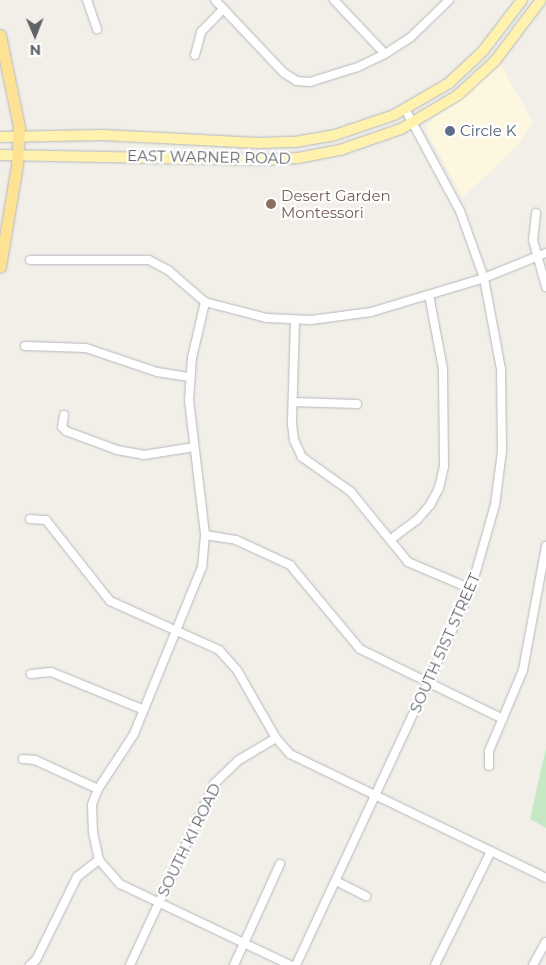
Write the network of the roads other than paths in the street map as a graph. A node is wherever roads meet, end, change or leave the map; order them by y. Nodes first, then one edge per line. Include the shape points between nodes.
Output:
1 (87, 0) edge
2 (215, 0) edge
3 (334, 0) edge
4 (449, 0) edge
5 (522, 0) edge
6 (541, 0) edge
7 (223, 9) junction
8 (97, 29) dead end
9 (0, 35) edge
10 (385, 54) junction
11 (195, 55) dead end
12 (405, 109) junction
13 (413, 123) junction
14 (19, 136) junction
15 (0, 137) edge
16 (280, 142) junction
17 (0, 155) edge
18 (18, 155) junction
19 (281, 159) junction
20 (536, 213) dead end
21 (546, 252) edge
22 (536, 255) junction
23 (30, 260) dead end
24 (0, 267) edge
25 (484, 278) junction
26 (546, 287) edge
27 (429, 295) junction
28 (205, 302) junction
29 (295, 320) junction
30 (25, 346) dead end
31 (190, 377) junction
32 (293, 402) junction
33 (357, 404) dead end
34 (64, 415) dead end
35 (194, 448) junction
36 (30, 519) dead end
37 (205, 535) junction
38 (390, 540) junction
39 (546, 546) edge
40 (471, 589) junction
41 (177, 630) junction
42 (31, 674) dead end
43 (429, 684) junction
44 (144, 710) junction
45 (503, 718) junction
46 (276, 738) junction
47 (23, 759) dead end
48 (489, 766) dead end
49 (98, 789) junction
50 (376, 796) junction
51 (491, 851) junction
52 (99, 860) junction
53 (280, 864) dead end
54 (546, 878) edge
55 (336, 881) junction
56 (366, 896) dead end
57 (158, 904) junction
58 (546, 942) edge
59 (244, 944) junction
60 (30, 965) edge
61 (130, 965) edge
62 (234, 965) edge
63 (290, 965) edge
64 (296, 965) edge
65 (435, 965) edge
66 (534, 965) edge

1 - 8 street
2 - 7 street
3 - 10 street
4 - 10 street via 411,37
5 - 12 main road, EAST WARNER ROAD via 482,52 449,83
6 - 13 main road, EAST WARNER ROAD via 496,61 458,96
7 - 10 street via 284,73 297,81 310,82
7 - 11 street via 201,32
9 - 14 highway
12 - 13 street, SOUTH 51ST STREET
12 - 16 main road, EAST WARNER ROAD via 334,135
13 - 19 main road, EAST WARNER ROAD via 340,150
13 - 25 street, SOUTH 51ST STREET via 460,211
14 - 15 main road, EAST WARNER ROAD
14 - 16 main road, EAST WARNER ROAD via 102,135
14 - 18 highway
16 - 19 main road
17 - 18 main road, EAST WARNER ROAD
18 - 19 main road, EAST WARNER ROAD
18 - 24 highway
20 - 22 street via 533,240
21 - 22 street
22 - 25 street
22 - 26 street
23 - 28 street via 149,260 168,270
25 - 27 street
25 - 40 street, SOUTH 51ST STREET via 502,369 502,451 495,505
27 - 29 street via 354,316
27 - 38 street via 443,369 444,466 439,488 430,505 417,520
28 - 29 street via 251,315
28 - 31 street
29 - 32 street
30 - 31 street via 86,348 157,372
31 - 35 street
32 - 33 street
32 - 38 street via 294,440 302,457 350,492
34 - 35 street via 62,427 66,431 117,450 144,454
35 - 37 street
36 - 41 street via 46,520 110,601
37 - 41 street via 202,567
37 - 43 street via 236,540 290,565 360,649
38 - 40 street via 415,566
39 - 45 street via 523,670
40 - 43 street, SOUTH 51ST STREET
41 - 44 street
41 - 46 street via 206,642 230,660
42 - 44 street via 51,672
43 - 45 street
43 - 50 street, SOUTH 51ST STREET
44 - 49 street via 124,754
45 - 48 street via 489,751
46 - 50 street via 290,754 305,764
46 - 57 street, SOUTH KI ROAD via 225,770 214,784
47 - 49 street via 35,760
49 - 52 street via 91,820
50 - 51 street
50 - 55 street, SOUTH 51ST STREET
51 - 54 street
51 - 65 street
52 - 57 street via 120,884
52 - 60 street via 77,877 36,960
53 - 59 street
55 - 56 street
55 - 64 street, SOUTH 51ST STREET
57 - 59 street
57 - 61 street, SOUTH KI ROAD
58 - 66 street
59 - 62 street
59 - 63 street

